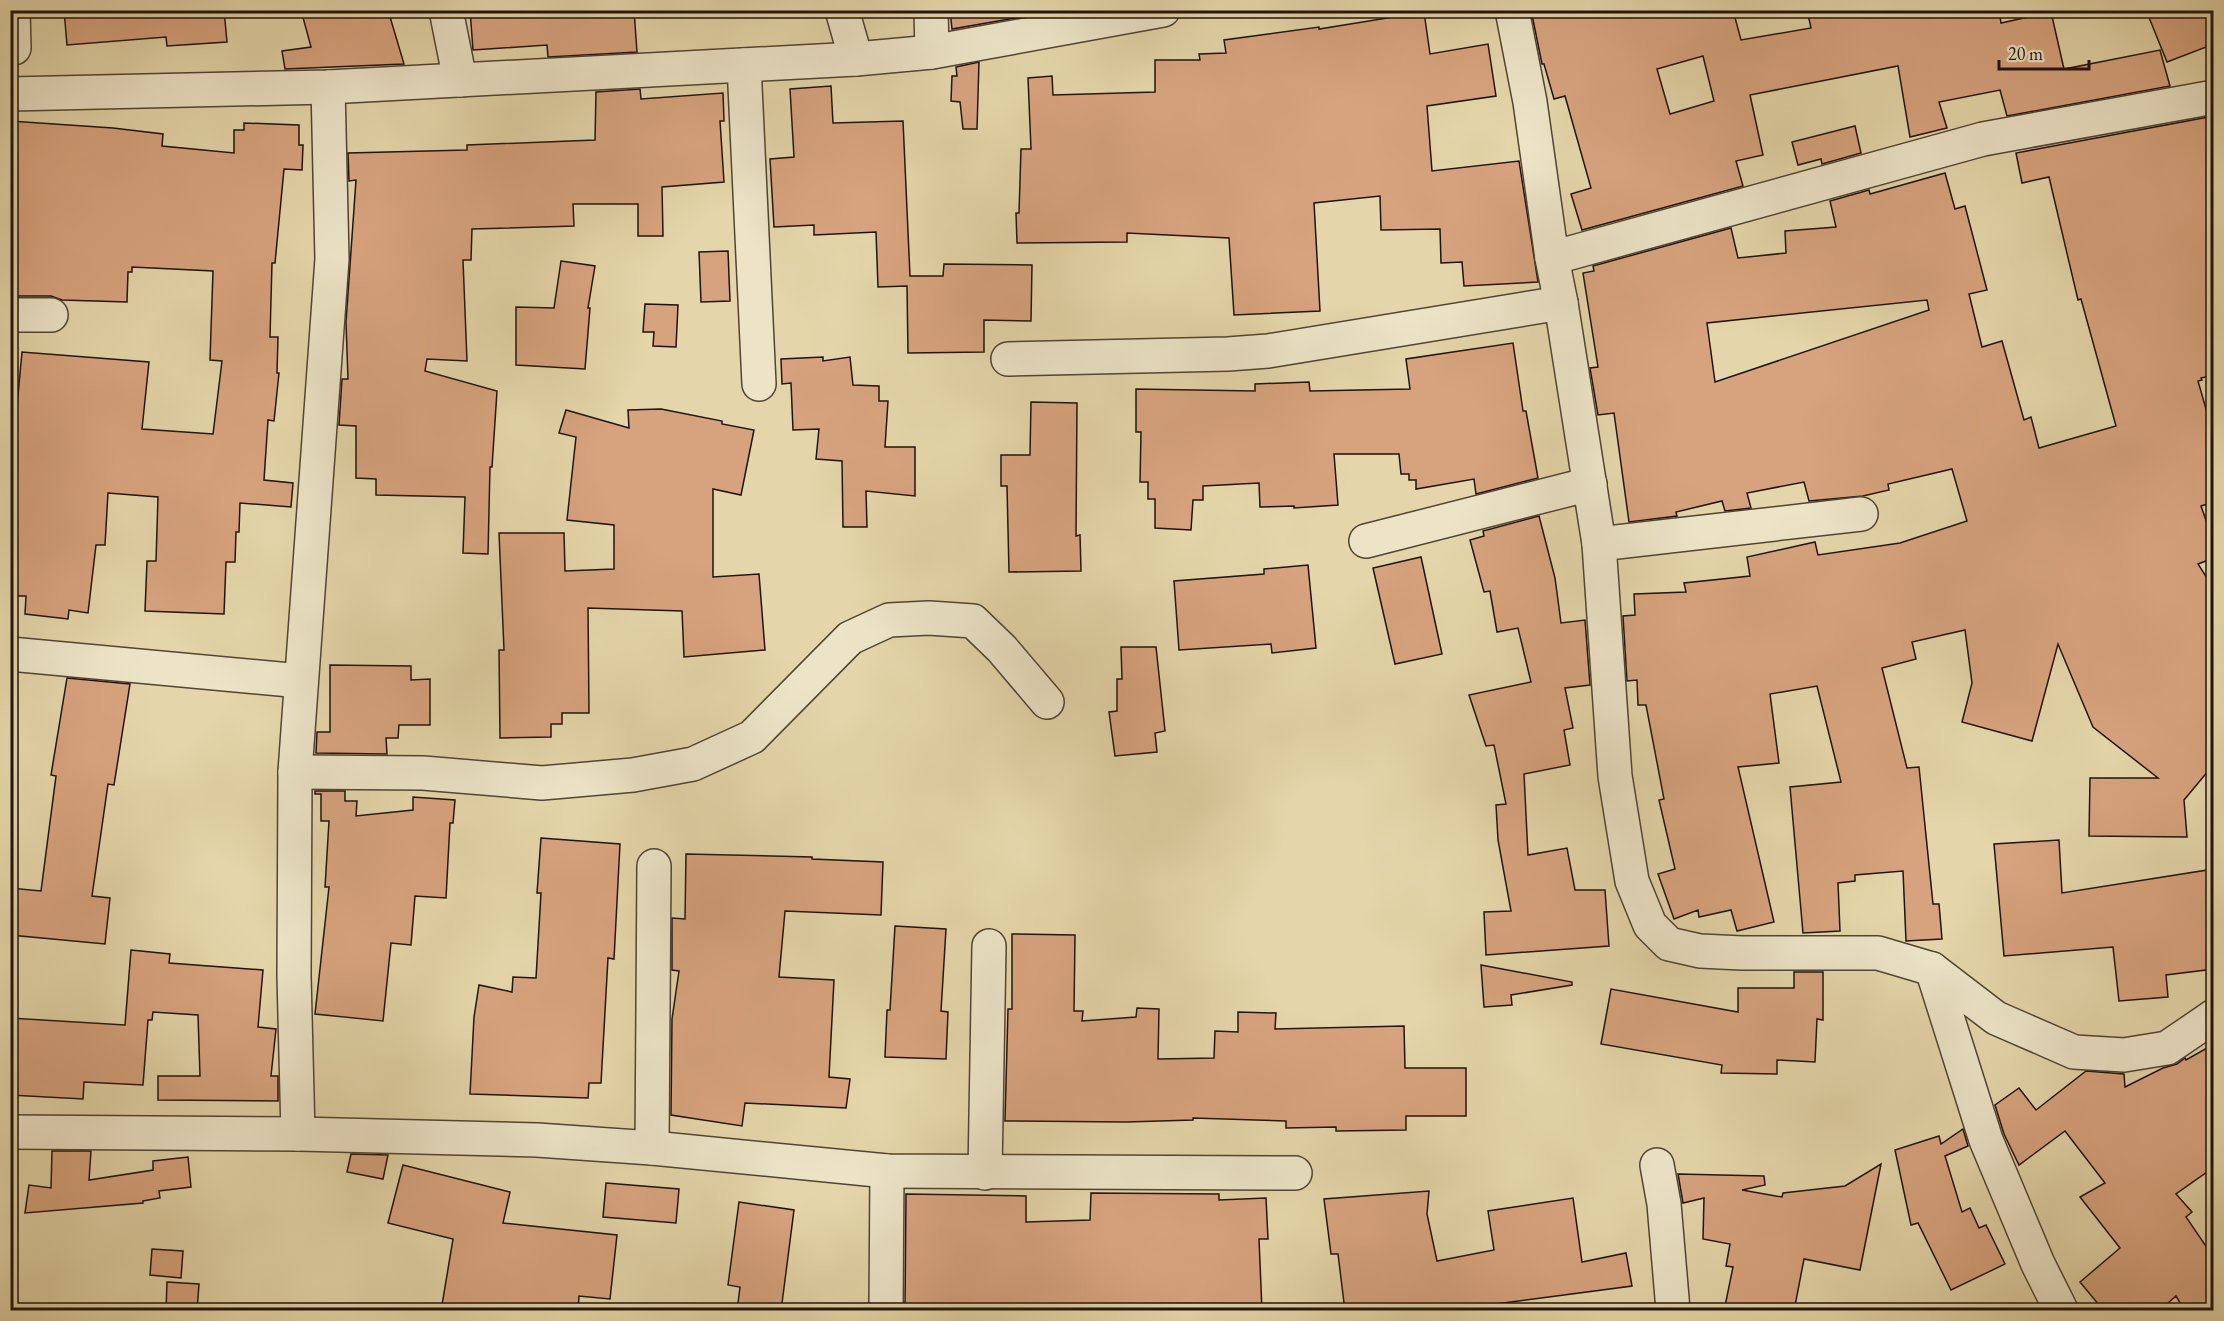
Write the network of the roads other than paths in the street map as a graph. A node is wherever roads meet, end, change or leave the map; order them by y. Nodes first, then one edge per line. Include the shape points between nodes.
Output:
1 (13, 10) edge
2 (446, 10) edge
3 (842, 10) edge
4 (931, 10) edge
5 (1163, 10) edge
6 (1512, 10) edge
7 (14, 48) dead end
8 (932, 52) junction
9 (856, 58) junction
10 (744, 65) junction
11 (459, 80) junction
12 (328, 87) junction
13 (10, 94) edge
14 (2214, 97) edge
15 (1552, 258) junction
16 (1561, 303) junction
17 (10, 315) edge
18 (51, 315) dead end
19 (1008, 359) dead end
20 (759, 384) dead end
21 (1590, 483) junction
22 (1861, 514) dead end
23 (1366, 541) dead end
24 (1599, 544) junction
25 (10, 654) edge
26 (301, 681) junction
27 (1047, 702) dead end
28 (295, 772) junction
29 (654, 866) dead end
30 (989, 946) dead end
31 (1932, 969) junction
32 (2214, 1016) edge
33 (10, 1132) edge
34 (297, 1134) junction
35 (652, 1148) junction
36 (1657, 1165) dead end
37 (887, 1171) junction
38 (985, 1173) junction
39 (1295, 1173) dead end
40 (886, 1311) edge
41 (1673, 1311) edge
42 (2061, 1311) edge

1 - 7 street
2 - 11 street
3 - 9 street
4 - 8 street
5 - 8 street
6 - 15 street via 1530,102
8 - 9 street
9 - 10 street
10 - 11 street
10 - 20 street
11 - 12 street
12 - 13 street
12 - 26 street via 332,259
14 - 15 street via 1983,139
15 - 16 street
16 - 19 street via 1268,351
16 - 21 street
17 - 18 street
21 - 23 street
21 - 24 street
22 - 24 street
24 - 31 street via 1616,776 1632,881 1650,924 1669,944 1700,951 1878,953
25 - 26 street
26 - 28 street
27 - 28 street via 973,621 890,620 850,638 752,737 693,764 633,775 542,783 423,773
28 - 34 street
29 - 35 street
30 - 38 street
31 - 32 street via 1996,1018 2074,1052 2124,1055 2167,1048
31 - 42 street via 1986,1140
33 - 34 street
34 - 35 street via 537,1140
35 - 37 street
36 - 41 street
37 - 38 street
37 - 40 street
38 - 39 street

